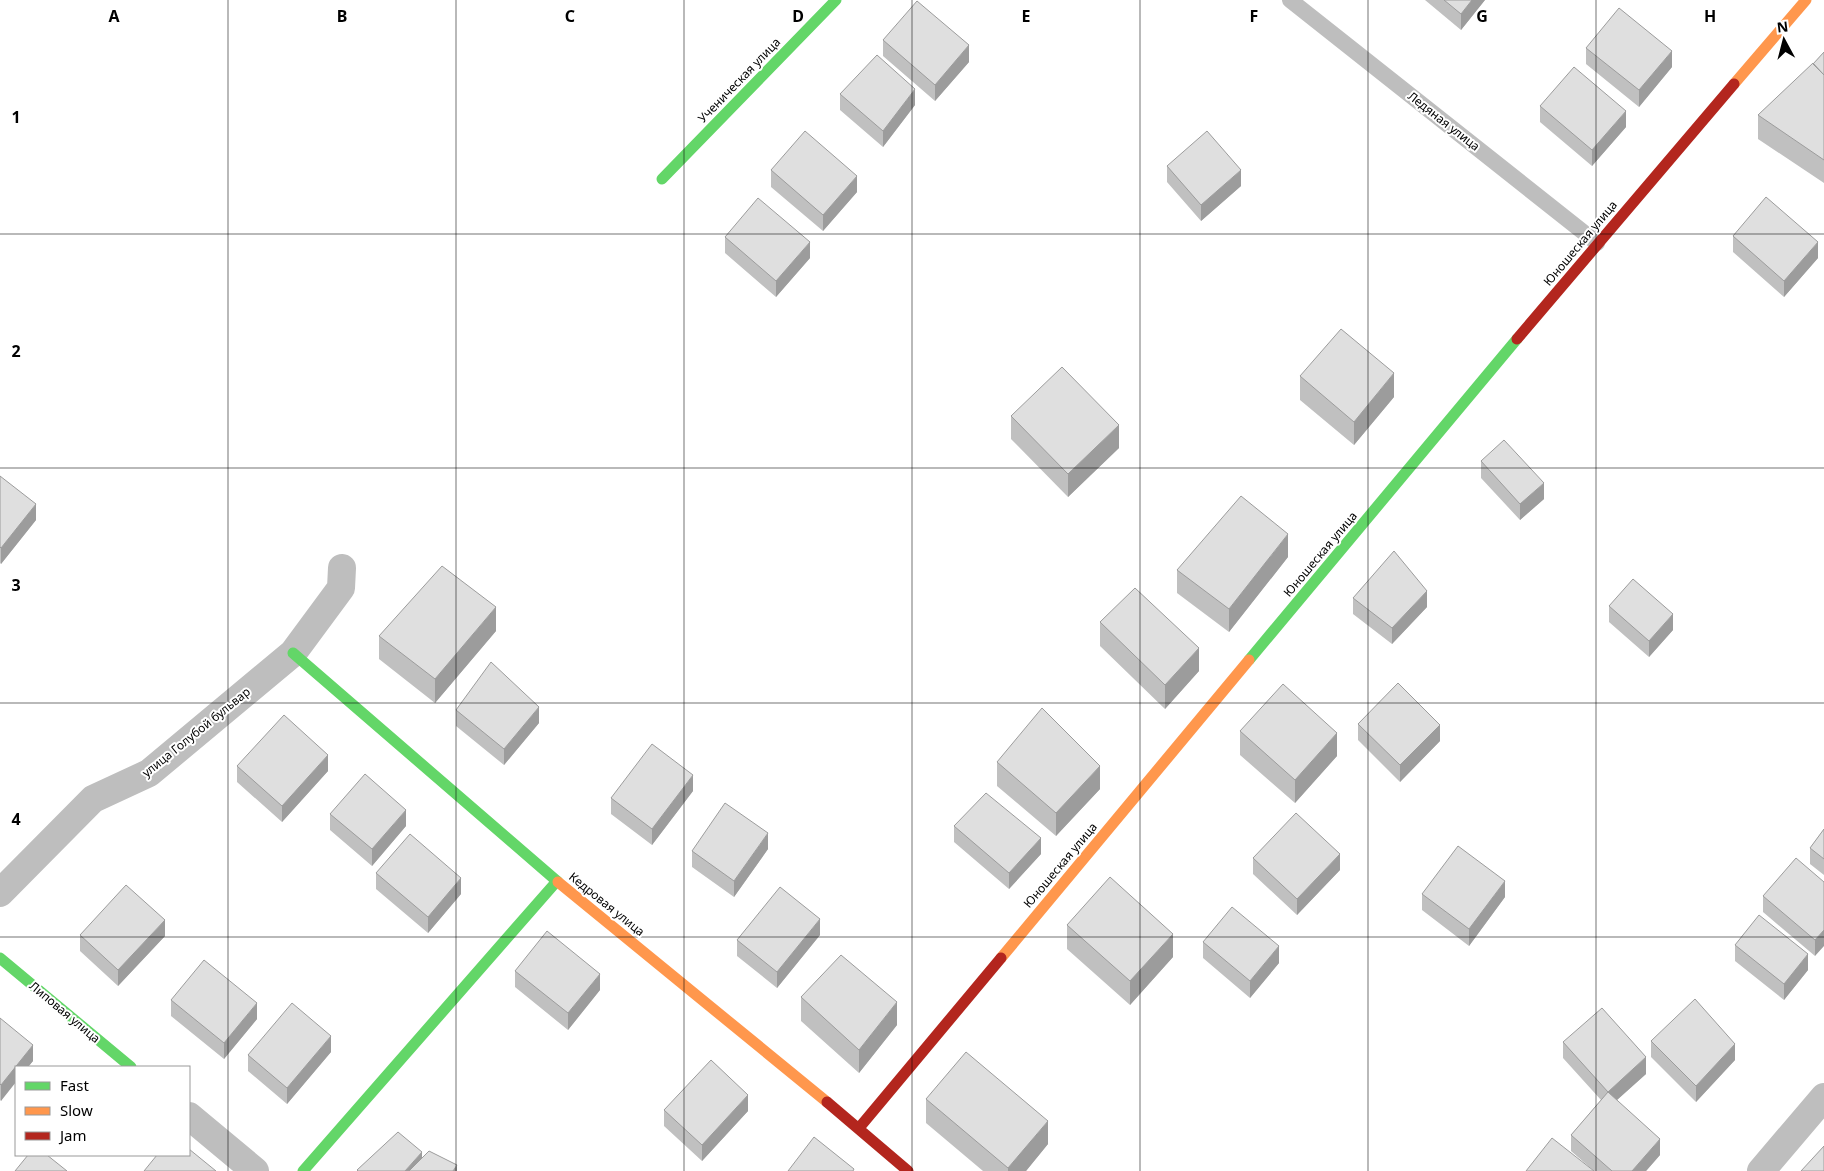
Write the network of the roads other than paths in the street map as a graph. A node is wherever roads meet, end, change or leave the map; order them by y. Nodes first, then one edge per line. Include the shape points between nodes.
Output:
1 (836, 0) edge
2 (1806, 0) edge
3 (1297, 2) edge
4 (662, 178) dead end
5 (1597, 243) junction
6 (342, 568) dead end
7 (293, 653) junction
8 (557, 881) junction
9 (0, 893) edge
10 (0, 958) edge
11 (130, 1066) edge
12 (1824, 1097) edge
13 (190, 1117) edge
14 (859, 1128) junction
15 (255, 1171) edge
16 (304, 1171) edge
17 (908, 1171) edge
18 (1761, 1171) edge

1 - 4 street, Ученическая улица
2 - 5 street, Юношеская улица
3 - 5 lane, Ледяная улица
5 - 14 street, Юношеская улица
6 - 7 street, улица Голубой бульвар via 341,588
7 - 8 street, Кедровая улица
7 - 9 street, улица Голубой бульвар via 149,773 93,799
8 - 14 street, Кедровая улица
8 - 16 street
10 - 11 street, Липовая улица
12 - 18 street
13 - 15 street
14 - 17 street, Кедровая улица

